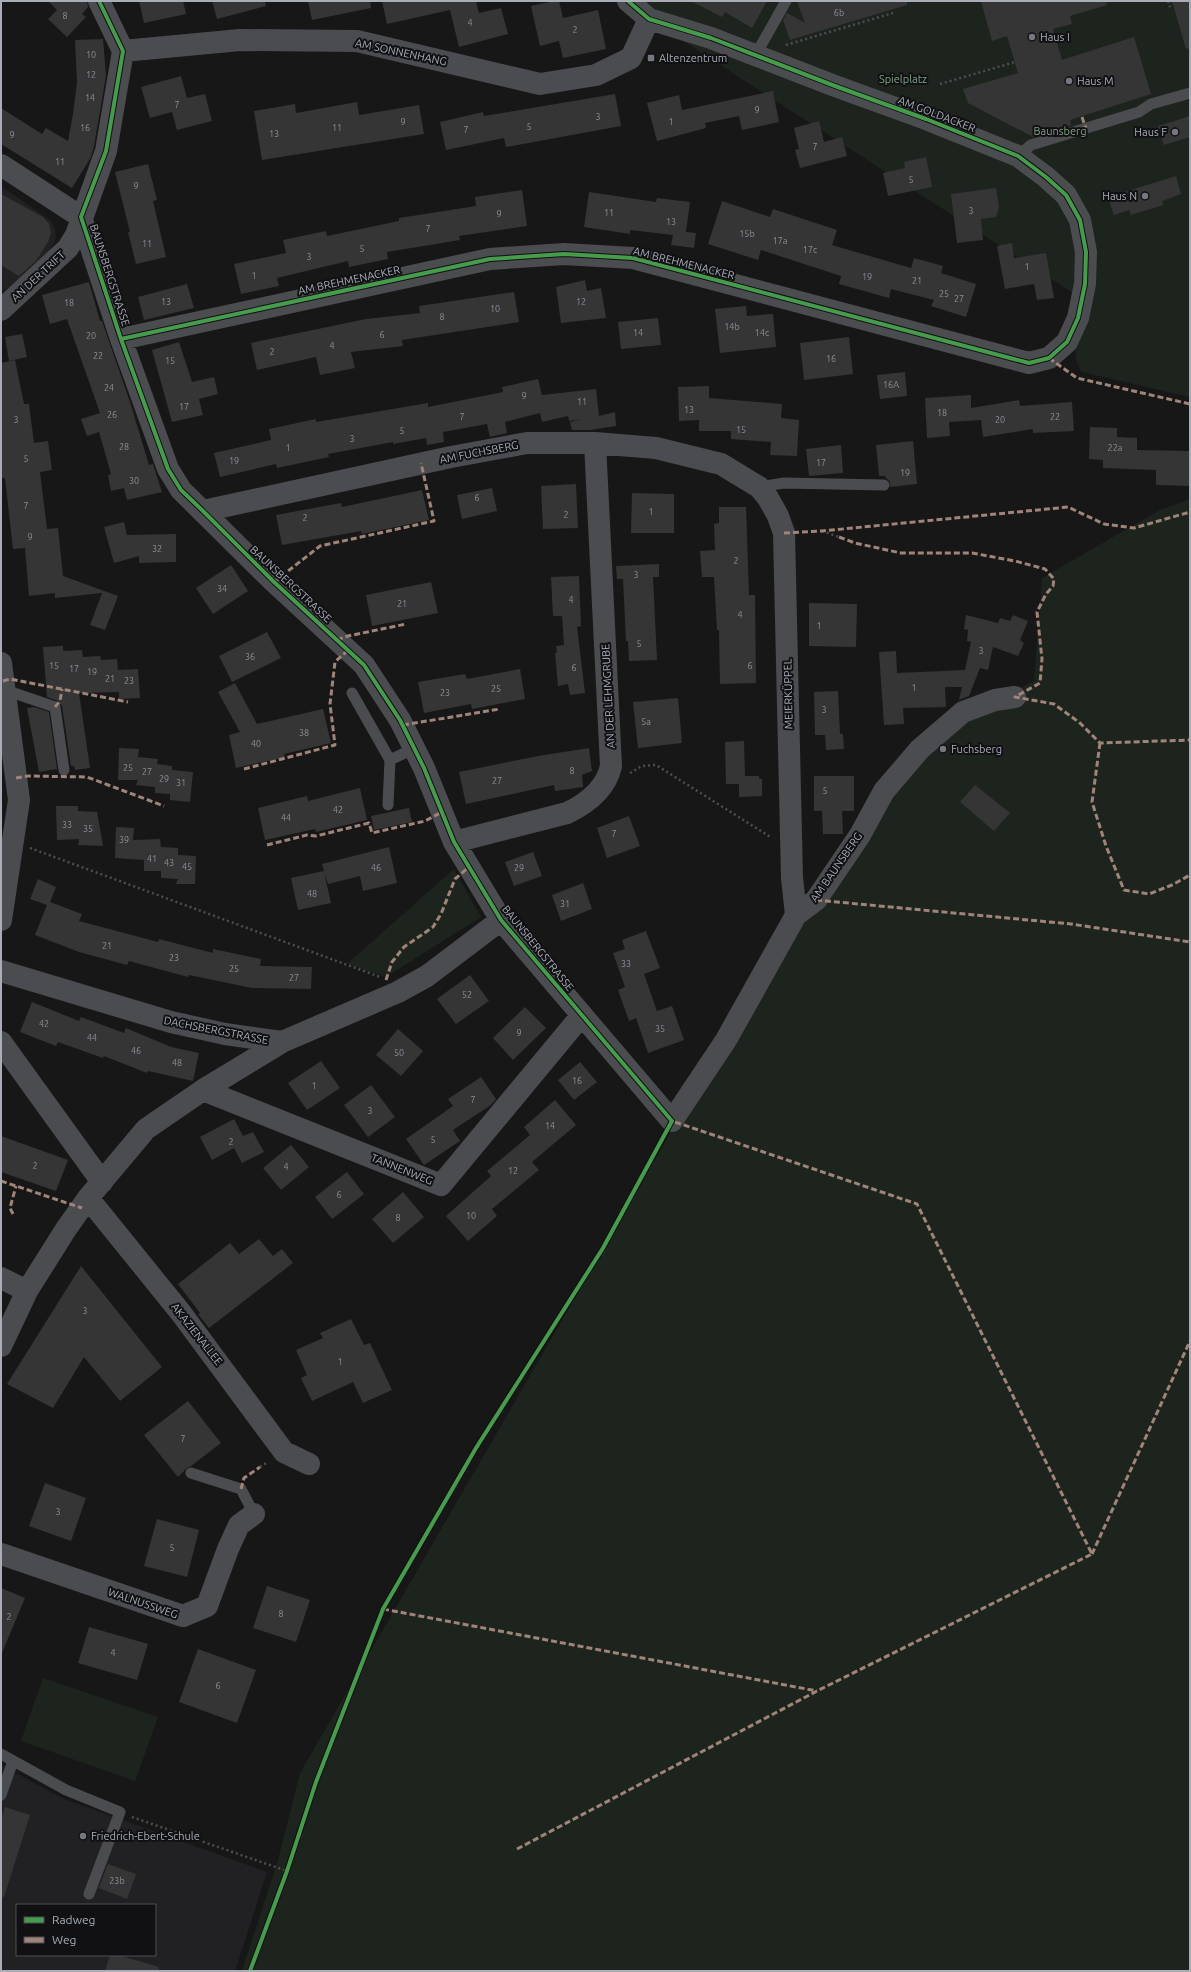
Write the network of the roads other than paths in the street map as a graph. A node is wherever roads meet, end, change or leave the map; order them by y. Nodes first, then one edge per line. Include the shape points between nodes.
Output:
1 (99, 1) edge
2 (628, 1) edge
3 (786, 1) edge
4 (649, 19) junction
5 (123, 51) junction
6 (757, 51) junction
7 (1190, 93) edge
8 (1018, 156) junction
9 (1, 165) edge
10 (82, 217) junction
11 (1, 310) edge
12 (121, 339) junction
13 (1049, 358) joint
14 (595, 443) junction
15 (756, 485) junction
16 (884, 485) dead end
17 (202, 512) junction
18 (1, 663) edge
19 (5, 690) junction
20 (352, 692) dead end
21 (1015, 697) dead end
22 (415, 748) junction
23 (390, 760) junction
24 (64, 770) dead end
25 (388, 805) dead end
26 (454, 842) junction
27 (796, 915) junction
28 (1, 920) edge
29 (501, 920) junction
30 (1, 971) edge
31 (582, 1015) junction
32 (1, 1042) edge
33 (282, 1042) junction
34 (203, 1090) junction
35 (672, 1121) joint
36 (95, 1190) junction
37 (1, 1278) edge
38 (27, 1291) junction
39 (1, 1346) edge
40 (309, 1464) dead end
41 (191, 1473) dead end
42 (254, 1514) joint
43 (1, 1554) edge
44 (1, 1754) edge
45 (13, 1761) junction
46 (1, 1795) edge
47 (90, 1894) dead end

1 - 5 street
2 - 4 street, AM GOLDACKER
3 - 6 lane
4 - 5 street, AM SONNENHANG via 631,58 596,75 540,84 357,41 240,40
4 - 6 street, AM GOLDACKER
5 - 10 street, BAUNSBERGSTRASSE via 106,151
6 - 8 street, AM GOLDACKER
7 - 8 lane via 1151,104 1139,112 1031,145
8 - 13 street, AM GOLDACKER via 1066,195 1080,220 1086,252 1085,284 1078,318 1067,342
9 - 10 street
10 - 11 street, AN DER TRIFT via 68,248
10 - 12 street, BAUNSBERGSTRASSE
12 - 13 street, AM BREHMENACKER via 490,259 564,254 633,258 1029,363
12 - 17 street, BAUNSBERGSTRASSE via 168,469 181,490
14 - 15 street, AM FUCHSBERG via 656,448 687,454 721,464
14 - 17 street, AM FUCHSBERG via 527,443 451,457
14 - 26 street, AN DER LEHMGRUBE via 611,766 608,777 584,805 567,812
15 - 16 lane
15 - 27 street, MEIERKÜPPEL via 768,498 784,533 791,850
17 - 22 street, BAUNSBERGSTRASSE via 364,665
18 - 19 street
19 - 24 lane via 55,707
19 - 28 street via 19,800
20 - 23 lane
21 - 27 street, AM BAUNSBERG via 995,700 963,712 920,749 884,791 860,835 816,900
22 - 23 lane
22 - 26 street, BAUNSBERGSTRASSE
23 - 25 lane
26 - 29 street, BAUNSBERGSTRASSE
27 - 35 street, AM BAUNSBERG via 726,1040
29 - 31 street, BAUNSBERGSTRASSE
29 - 33 street, DACHSBERGSTRASSE via 427,976 398,992
30 - 33 street, DACHSBERGSTRASSE via 171,1022 225,1034
31 - 34 street, TANNENWEG via 441,1185
31 - 35 street, BAUNSBERGSTRASSE
32 - 36 street, AKAZIENALLEE
33 - 34 street
34 - 36 street via 146,1129
36 - 38 street
36 - 40 street, AKAZIENALLEE via 284,1452
37 - 38 street
38 - 39 street
41 - 42 lane via 241,1489
42 - 43 street, WALNUSSWEG via 239,1525 207,1606 183,1616
44 - 45 lane
45 - 46 lane
45 - 47 lane via 66,1790 120,1812

